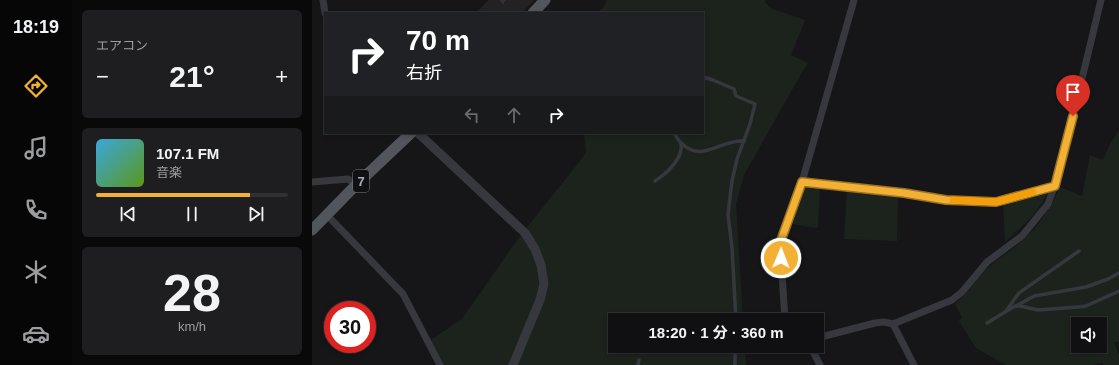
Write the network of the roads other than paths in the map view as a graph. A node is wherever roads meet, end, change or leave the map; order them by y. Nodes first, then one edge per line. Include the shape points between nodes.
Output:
1 (323, 0) edge
2 (546, 0) edge
3 (854, 0) edge
4 (1101, 0) edge
5 (325, 12) edge
6 (534, 12) edge
7 (704, 77) edge
8 (410, 134) edge
9 (419, 134) edge
10 (675, 134) edge
11 (744, 141) junction
12 (681, 143) junction
13 (655, 181) dead end
14 (312, 182) edge
15 (802, 182) junction
16 (356, 185) junction
17 (1055, 186) junction
18 (327, 215) junction
19 (312, 230) edge
20 (1079, 251) dead end
21 (1119, 273) edge
22 (1119, 291) edge
23 (1015, 306) junction
24 (1005, 312) junction
25 (736, 313) edge
26 (785, 313) edge
27 (987, 322) dead end
28 (893, 324) junction
29 (824, 336) edge
30 (735, 353) edge
31 (814, 353) edge
32 (639, 360) dead end
33 (440, 365) edge
34 (513, 365) edge
35 (638, 365) edge
36 (735, 365) edge
37 (820, 365) edge
38 (914, 365) edge

1 - 5 street
2 - 6 main road
3 - 15 street
4 - 17 street
7 - 11 lane via 734,89 736,96 755,104
8 - 16 main road, 7
9 - 34 street via 525,233 535,249 544,284
10 - 12 lane
11 - 12 lane via 730,142 708,151 698,152
11 - 25 lane via 732,180 728,214
12 - 13 lane via 680,155
14 - 16 street via 348,179
15 - 17 street via 946,200 996,202
15 - 26 street via 780,243
16 - 18 main road, 7
17 - 28 street via 1048,204 1022,236 987,262 962,292 952,300
18 - 19 main road, 7
18 - 33 street via 402,294
20 - 24 lane via 1019,293
21 - 23 lane via 1098,284 1034,296
22 - 23 lane via 1086,306 1038,310
23 - 24 lane
24 - 27 lane
28 - 29 street via 875,323
28 - 38 street
30 - 36 lane
31 - 37 street
32 - 35 lane

